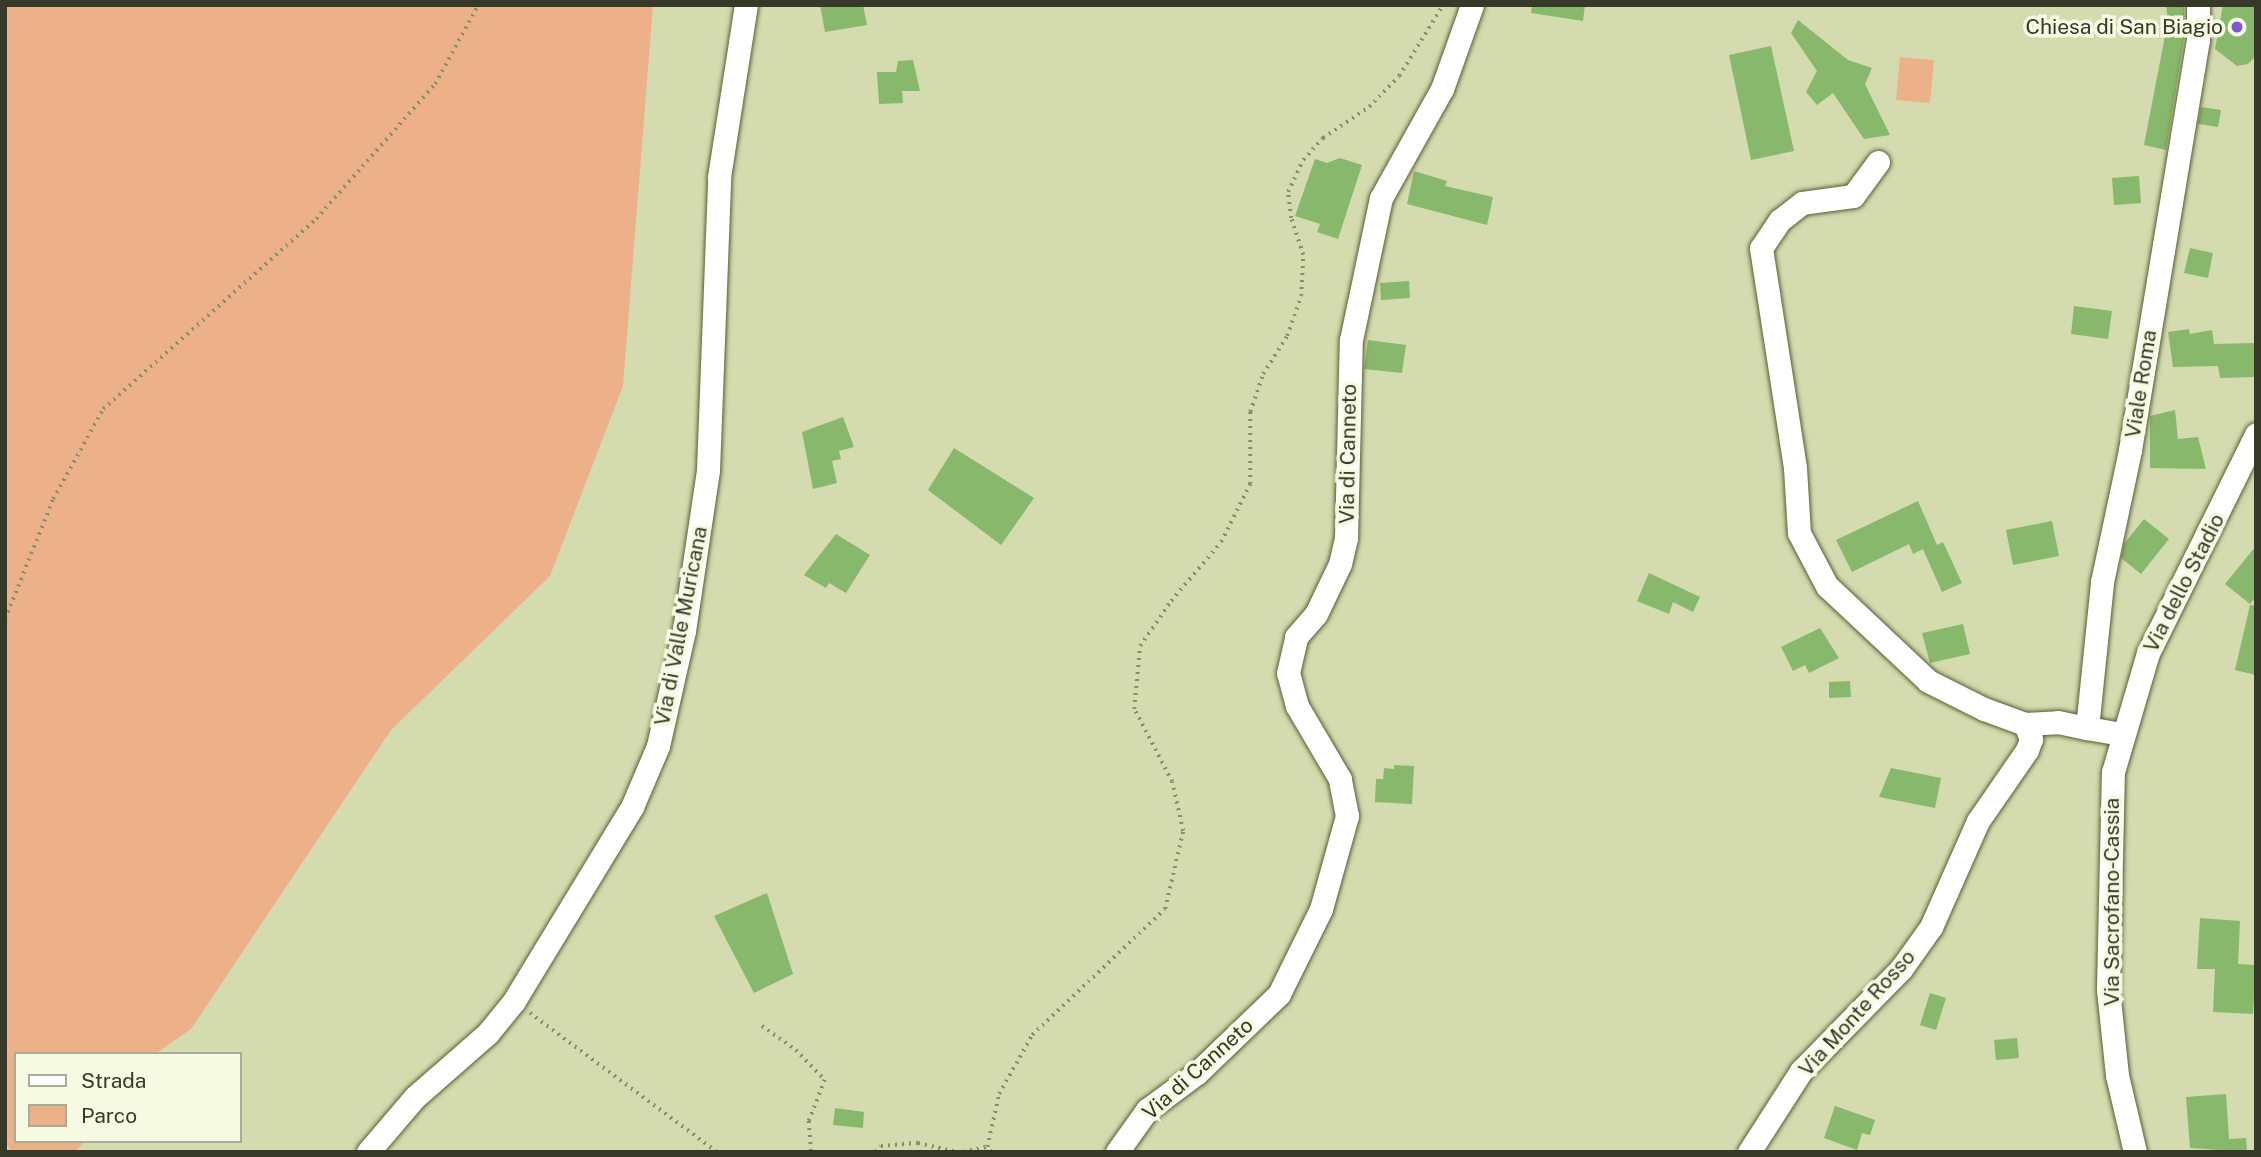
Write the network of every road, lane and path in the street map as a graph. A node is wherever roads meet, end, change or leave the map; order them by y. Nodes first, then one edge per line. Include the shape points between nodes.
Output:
1 (478, 5) edge
2 (746, 5) edge
3 (1443, 5) edge
4 (1472, 5) edge
5 (2198, 5) edge
6 (1878, 162) dead end
7 (2256, 434) edge
8 (5, 619) edge
9 (2025, 724) junction
10 (2087, 729) junction
11 (2121, 734) junction
12 (514, 1001) junction
13 (762, 1027) dead end
14 (986, 1147) junction
15 (369, 1151) edge
16 (717, 1152) edge
17 (811, 1152) edge
18 (875, 1152) edge
19 (956, 1152) edge
20 (963, 1152) edge
21 (991, 1152) edge
22 (1117, 1152) edge
23 (1749, 1152) edge
24 (2135, 1152) edge

1 - 8 path via 435,84 316,219 103,409 53,499
2 - 12 street, Via di Valle Muricana via 718,200 708,470 684,631 663,726 632,807
3 - 14 path via 1399,76 1369,107 1323,138 1303,160 1288,192 1303,255 1301,296 1250,412 1250,484 1222,542 1171,601 1140,646 1134,709 1172,782 1183,831 1165,909 1032,1035 999,1094
4 - 22 street, Via di Canneto via 1442,89 1387,187 1375,220 1351,340 1346,538 1340,564 1316,614 1296,637 1288,673 1297,706 1340,779 1347,816 1321,909 1279,994 1197,1073 1147,1110
5 - 10 street, Viale Roma via 2198,40 2130,450 2102,582
6 - 9 street via 1853,196 1802,203 1780,220 1761,248 1795,468 1799,533 1827,586 1928,681
7 - 11 street, Via dello Stadio via 2172,598
9 - 10 street via 2058,722
9 - 23 street, Via Monte Rosso via 2032,739 2027,750 1978,821 1931,927 1901,968 1801,1071
10 - 11 street
11 - 24 street, Via Sacrofano-Cassia via 2113,772 2108,989 2117,1075
12 - 15 street, Via di Valle Muricana via 479,1042 415,1097
12 - 16 path
13 - 17 path via 796,1050 825,1080 809,1121
14 - 20 path
14 - 21 path
18 - 19 path via 881,1146 918,1143

